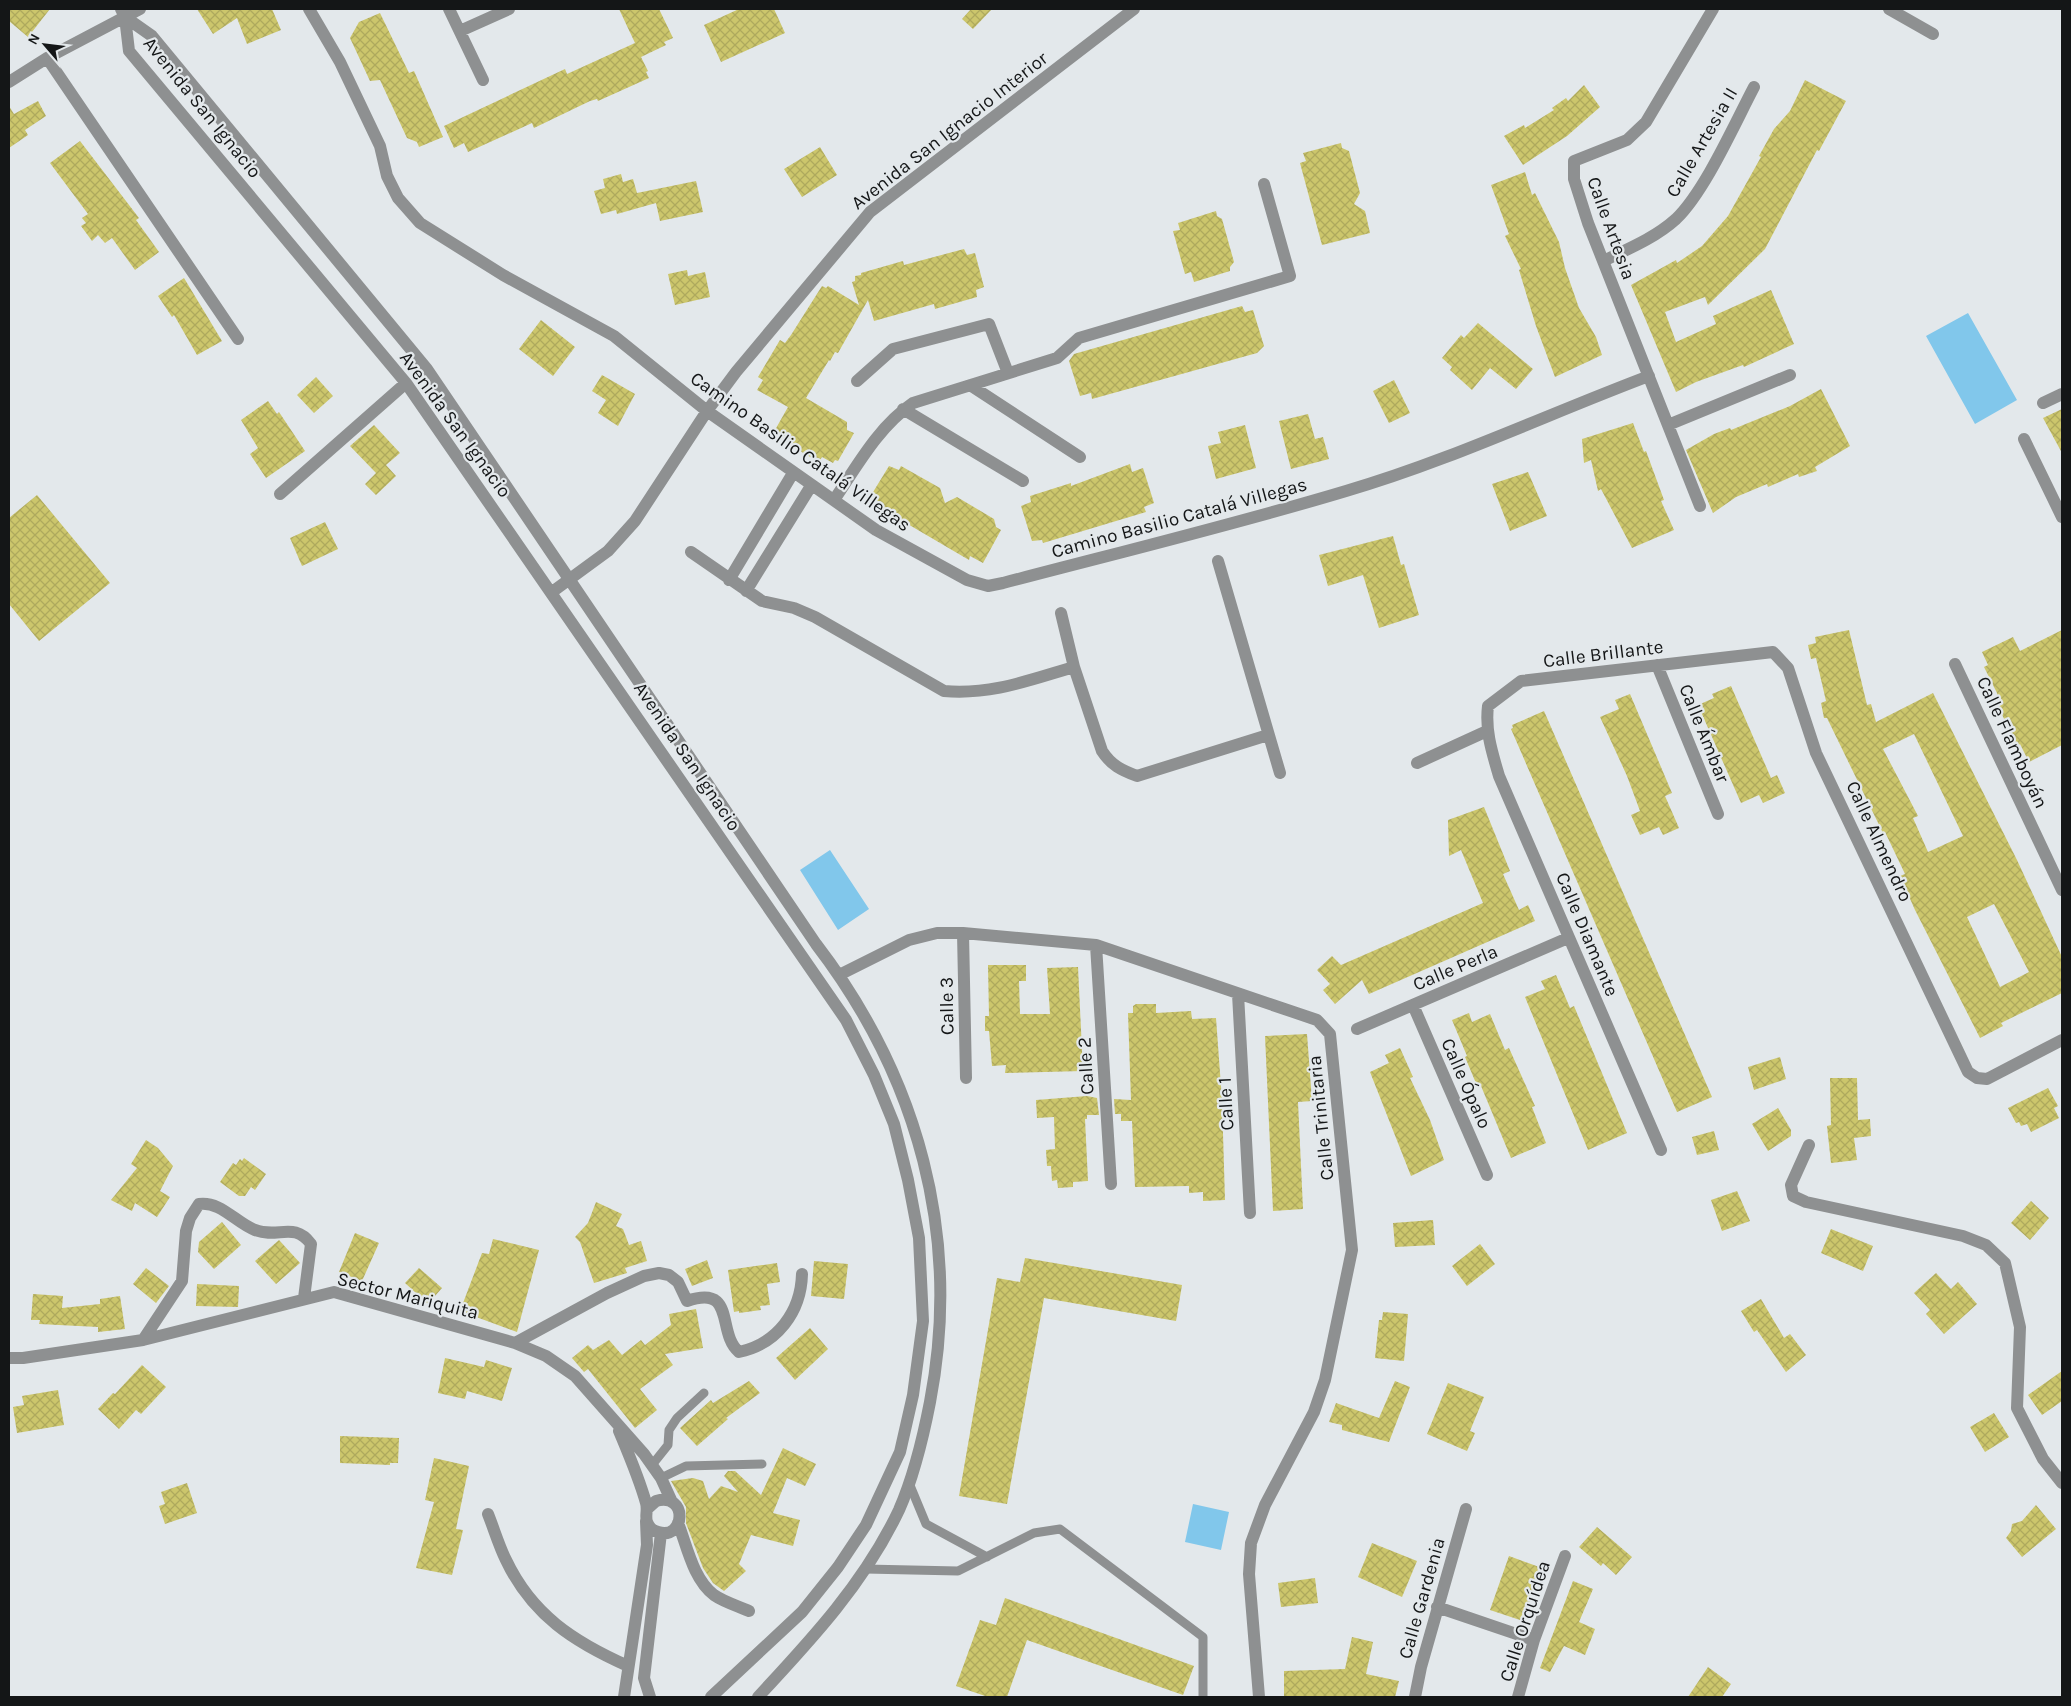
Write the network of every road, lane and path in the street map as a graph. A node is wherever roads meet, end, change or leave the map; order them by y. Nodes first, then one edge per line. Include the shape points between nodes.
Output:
1 (140, 9) edge
2 (309, 9) edge
3 (449, 9) edge
4 (509, 9) edge
5 (1134, 9) edge
6 (1713, 9) edge
7 (1889, 9) edge
8 (123, 13) edge
9 (460, 32) junction
10 (1933, 34) dead end
11 (48, 58) junction
12 (483, 80) dead end
13 (9, 82) edge
14 (1754, 88) dead end
15 (1264, 184) dead end
16 (1603, 261) junction
17 (238, 339) dead end
18 (1008, 374) junction
19 (1790, 375) dead end
20 (1649, 376) junction
21 (857, 381) dead end
22 (406, 383) junction
23 (970, 385) junction
24 (2062, 394) edge
25 (2044, 403) dead end
26 (903, 410) junction
27 (707, 411) junction
28 (1668, 425) junction
29 (2024, 439) dead end
30 (1080, 457) dead end
31 (794, 473) junction
32 (1023, 481) dead end
33 (811, 486) junction
34 (280, 494) dead end
35 (834, 500) junction
36 (1700, 506) dead end
37 (2062, 517) edge
38 (691, 552) dead end
39 (1218, 561) dead end
40 (569, 579) junction
41 (729, 580) junction
42 (746, 591) junction
43 (552, 592) junction
44 (1061, 613) dead end
45 (1743, 656) joint
46 (1955, 664) dead end
47 (1657, 666) junction
48 (1074, 667) junction
49 (1487, 718) joint
50 (1487, 731) junction
51 (1268, 735) junction
52 (1417, 763) dead end
53 (1280, 773) dead end
54 (1718, 814) dead end
55 (2062, 890) edge
56 (963, 933) junction
57 (1568, 938) junction
58 (1096, 945) junction
59 (840, 975) junction
60 (1238, 994) junction
61 (1412, 1005) junction
62 (1357, 1029) dead end
63 (2062, 1040) edge
64 (966, 1078) dead end
65 (1810, 1145) dead end
66 (1661, 1150) dead end
67 (1488, 1175) dead end
68 (1111, 1184) dead end
69 (1250, 1212) dead end
70 (802, 1274) dead end
71 (304, 1298) junction
72 (143, 1340) junction
73 (515, 1343) junction
74 (9, 1358) edge
75 (704, 1392) dead end
76 (615, 1422) junction
77 (762, 1464) dead end
78 (652, 1465) junction
79 (661, 1478) junction
80 (909, 1483) junction
81 (2062, 1483) edge
82 (672, 1502) junction
83 (1466, 1509) dead end
84 (488, 1514) dead end
85 (647, 1515) junction
86 (678, 1523) junction
87 (661, 1533) junction
88 (1565, 1556) dead end
89 (987, 1557) junction
90 (865, 1569) junction
91 (1438, 1607) junction
92 (749, 1611) dead end
93 (1534, 1640) junction
94 (628, 1666) junction
95 (624, 1697) edge
96 (650, 1697) edge
97 (711, 1697) edge
98 (758, 1697) edge
99 (1203, 1697) edge
100 (1259, 1697) edge
101 (1415, 1697) edge
102 (1518, 1697) edge

1 - 8 street
2 - 27 street, Camino Basilio Catalá Villegas via 340,62 380,146 387,176 398,198 420,223 503,276 614,336
3 - 9 street
4 - 9 street
5 - 27 street, Avenida San Ignacio Interior via 870,212
6 - 16 street, Calle Artesia via 1646,122 1627,140 1574,161 1574,180
7 - 10 street
8 - 11 street
8 - 22 street, Avenida San Ignacio via 129,51
8 - 40 street, Avenida San Ignacio via 152,36 428,369
9 - 12 street
11 - 13 street
11 - 17 street
14 - 16 street, Calle Artesia II via 1696,194 1676,219 1651,237
15 - 18 street via 1290,276 1078,338 1056,358
16 - 20 street, Calle Artesia
18 - 21 street via 989,324 892,348
18 - 23 street
19 - 28 street
20 - 28 street, Calle Artesia
20 - 35 street, Camino Basilio Catalá Villegas via 1462,452 1346,491 988,586 967,580 876,530
22 - 34 street
22 - 43 street, Avenida San Ignacio
23 - 26 street via 912,403
23 - 30 street
24 - 25 street
26 - 32 street
26 - 35 street via 874,441
27 - 31 street, Camino Basilio Catalá Villegas
27 - 40 street, Avenida San Ignacio Interior via 635,521 608,551
28 - 36 street, Calle Artesia
29 - 37 street
31 - 33 street, Camino Basilio Catalá Villegas
31 - 41 street
33 - 35 street, Camino Basilio Catalá Villegas
33 - 42 street
38 - 41 street
39 - 51 street
40 - 43 street, Avenida San Ignacio Interior
40 - 59 street, Avenida San Ignacio
41 - 42 street
42 - 48 street via 762,601 794,608 815,617 944,691 992,691
43 - 97 street, Avenida San Ignacio via 846,1020 894,1124 919,1238 923,1321 914,1386 900,1452 882,1494 838,1567 802,1612
44 - 48 street
45 - 47 street, Calle Brillante
45 - 63 street, Calle Almendro via 1773,652 1788,668 1816,753 1968,1072 1977,1078 1987,1079
46 - 55 street, Calle Flamboyán
47 - 49 street, Calle Brillante via 1521,681 1490,703
47 - 54 street, Calle Ámbar
48 - 51 street via 1102,750 1110,763 1137,776
49 - 50 street, Calle Diamante
50 - 52 street
50 - 57 street, Calle Diamante via 1499,776
51 - 53 street
56 - 58 street, Calle Trinitaria
56 - 59 street, Calle Trinitaria via 937,933 909,940
56 - 64 street, Calle 3
57 - 61 street, Calle Perla
57 - 66 street, Calle Diamante
58 - 60 street, Calle Trinitaria
58 - 68 street, Calle 2
59 - 80 street, Avenida San Ignacio via 881,1050 913,1125 929,1178 939,1239 941,1324 924,1430
60 - 69 street, Calle 1
60 - 100 street, Calle Trinitaria via 1317,1020 1330,1034 1352,1250 1325,1380 1314,1412 1265,1505 1251,1543 1250,1574
61 - 62 street, Calle Perla
61 - 67 street, Calle Ópalo
65 - 81 street via 1791,1185 1793,1196 1806,1202 1963,1236 1986,1245 2005,1263 2020,1327 2016,1408 2043,1460
70 - 73 street via 797,1303 776,1333 763,1345 739,1352 732,1346 719,1303 705,1298 687,1301 678,1282 669,1275 659,1274 624,1285
71 - 72 street, Sector Mariquita
71 - 72 street via 311,1244 304,1235 297,1231 264,1234 218,1207 199,1204 186,1231 182,1281
71 - 73 street, Sector Mariquita via 334,1292
72 - 74 street, Sector Mariquita
73 - 76 street, Sector Mariquita via 546,1356 575,1376
75 - 78 lane via 677,1418 669,1430 668,1445
76 - 78 street, Sector Mariquita
76 - 85 street via 638,1476
77 - 79 lane via 686,1466
78 - 79 street, Sector Mariquita
79 - 82 street, Sector Mariquita
80 - 89 lane via 926,1524
80 - 90 street, Avenida San Ignacio via 899,1510
82 - 85 street via 656,1501
82 - 86 street via 679,1512
83 - 91 street, Calle Gardenia
84 - 94 street via 506,1561 532,1603 562,1631 592,1650
85 - 87 street via 653,1530
85 - 94 street via 647,1545
86 - 87 street via 670,1532
86 - 92 street via 705,1587 715,1596
87 - 96 street via 644,1678
88 - 93 street, Calle Orquídea
89 - 90 lane via 958,1571
89 - 99 lane via 1034,1534 1060,1529 1203,1637
90 - 98 street, Avenida San Ignacio via 827,1622
91 - 93 street
91 - 101 street, Calle Gardenia
93 - 102 street, Calle Orquídea
94 - 95 street

